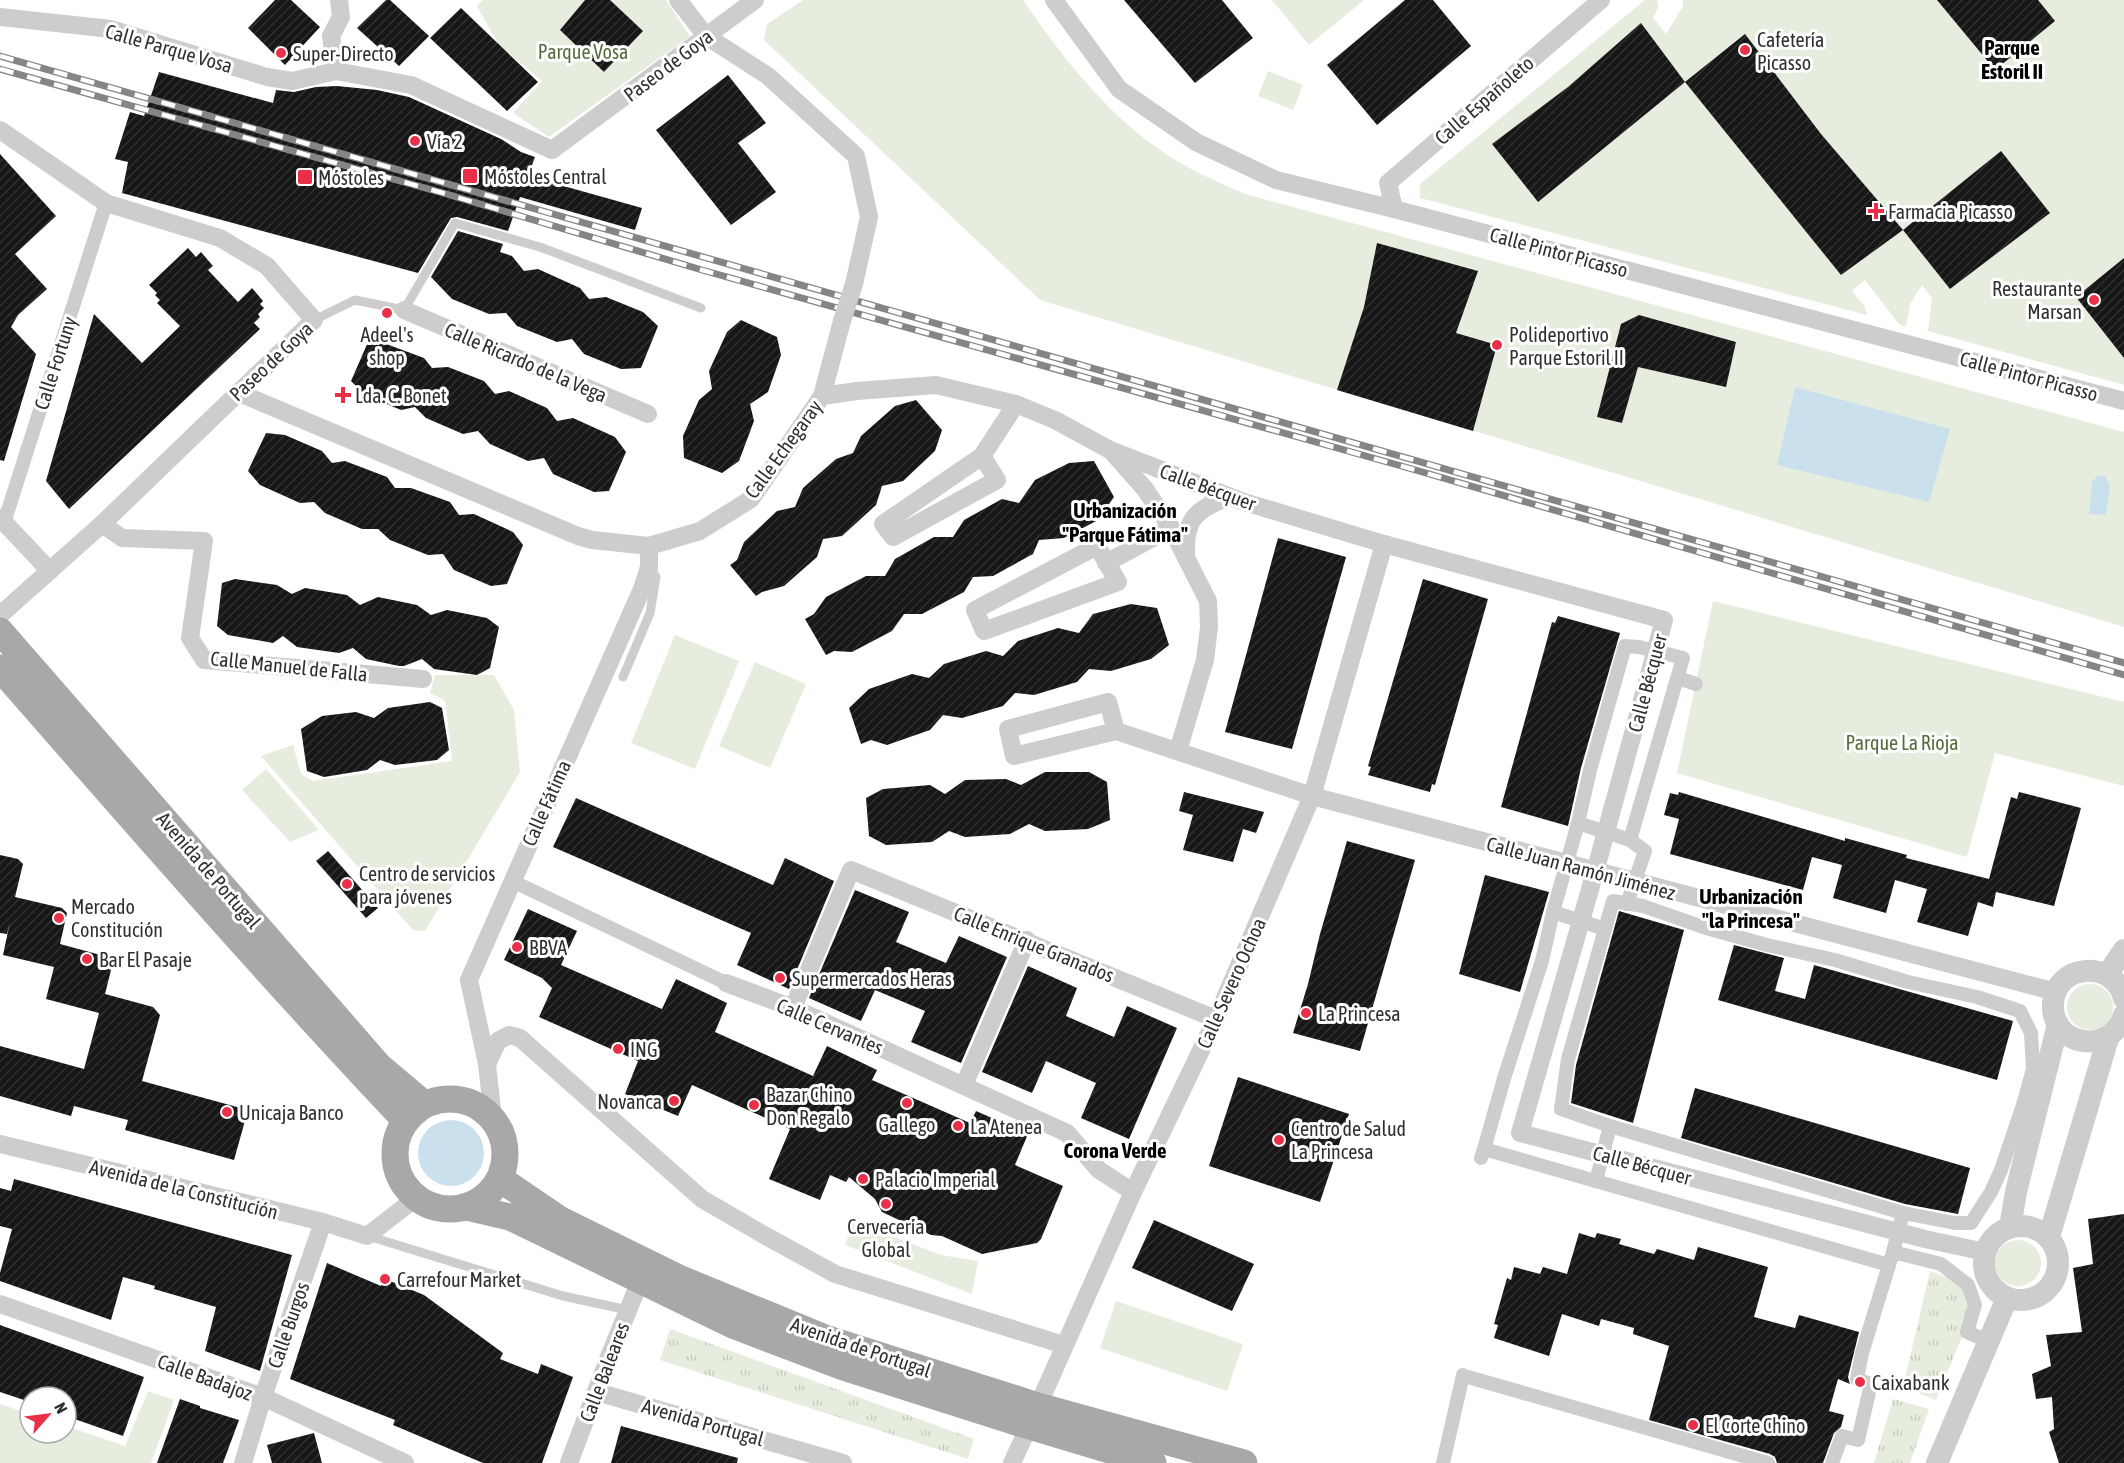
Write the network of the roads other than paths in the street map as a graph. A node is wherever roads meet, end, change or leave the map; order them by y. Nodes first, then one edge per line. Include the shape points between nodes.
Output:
1 (339, 0) edge
2 (678, 0) edge
3 (755, 0) edge
4 (1054, 0) edge
5 (1601, 0) edge
6 (1580, 6) edge
7 (0, 16) edge
8 (706, 36) junction
9 (336, 71) junction
10 (0, 130) edge
11 (552, 150) joint
12 (105, 203) junction
13 (1394, 209) junction
14 (701, 308) dead end
15 (404, 310) junction
16 (314, 320) junction
17 (237, 393) junction
18 (822, 396) junction
19 (2124, 401) edge
20 (1016, 404) junction
21 (648, 414) dead end
22 (1110, 450) junction
23 (982, 456) junction
24 (1228, 497) junction
25 (2, 520) edge
26 (102, 524) junction
27 (1171, 528) junction
28 (1384, 544) junction
29 (650, 546) junction
30 (1186, 555) junction
31 (1106, 563) junction
32 (649, 567) junction
33 (50, 571) junction
34 (0, 615) edge
35 (0, 631) edge
36 (1655, 652) junction
37 (0, 668) edge
38 (623, 677) dead end
39 (1678, 678) junction
40 (423, 679) dead end
41 (1696, 684) dead end
42 (1116, 731) junction
43 (1178, 751) junction
44 (1312, 796) junction
45 (1578, 823) junction
46 (1606, 832) junction
47 (1630, 840) junction
48 (1566, 864) junction
49 (1595, 872) junction
50 (512, 881) junction
51 (1635, 882) junction
52 (1627, 904) junction
53 (1554, 912) junction
54 (1582, 920) junction
55 (1605, 928) junction
56 (1027, 940) junction
57 (2124, 950) edge
58 (2107, 975) junction
59 (726, 983) joint
60 (2056, 992) junction
61 (2124, 998) edge
62 (793, 1008) junction
63 (2124, 1016) edge
64 (1216, 1019) junction
65 (2058, 1024) junction
66 (2108, 1038) junction
67 (487, 1064) junction
68 (964, 1085) junction
69 (415, 1112) junction
70 (493, 1118) junction
71 (1610, 1126) junction
72 (0, 1144) edge
73 (1603, 1155) junction
74 (500, 1179) junction
75 (1596, 1181) junction
76 (1133, 1191) junction
77 (416, 1198) junction
78 (467, 1207) junction
79 (1903, 1213) junction
80 (323, 1222) junction
81 (2010, 1227) junction
82 (1898, 1232) junction
83 (367, 1236) junction
84 (2049, 1238) junction
85 (1984, 1252) junction
86 (1891, 1258) junction
87 (640, 1281) junction
88 (2007, 1298) junction
89 (0, 1304) edge
90 (628, 1310) junction
91 (1988, 1341) junction
92 (1064, 1345) junction
93 (597, 1392) junction
94 (263, 1397) junction
95 (1033, 1416) junction
96 (243, 1463) edge
97 (405, 1463) edge
98 (569, 1463) edge
99 (843, 1463) edge
100 (1012, 1463) edge
101 (1153, 1463) edge
102 (1244, 1463) edge
103 (1443, 1463) edge
104 (1768, 1463) edge
105 (1832, 1463) edge
106 (1937, 1463) edge

1 - 9 street via 341,17 331,36
2 - 8 street, Calle Echegaray
3 - 8 street, Paseo de Goya
4 - 13 street, Calle Pintor Picasso via 1119,88 1196,142 1276,180
5 - 6 street, Calle Españoleto
6 - 13 street, Calle Españoleto via 1388,183
7 - 9 street, Calle Parque Vosa via 111,29 284,80
8 - 11 street, Paseo de Goya
8 - 18 street, Calle Echegaray, bridge via 768,76 856,156 869,218
9 - 11 street, Calle Parque Vosa via 411,85
10 - 12 street
12 - 16 street via 220,238 267,266
12 - 25 street, Calle Fortuny
13 - 19 street, Calle Pintor Picasso
14 - 15 lane via 540,248 455,223
15 - 16 lane, Paseo de Goya via 355,300
15 - 21 street, Calle Ricardo de la Vega
16 - 17 street, Paseo de Goya
17 - 26 street, Paseo de Goya
17 - 29 street, Calle Echegaray via 578,536
18 - 20 street, Calle Bécquer via 936,385
18 - 29 street, Calle Echegaray via 751,499 700,531
20 - 22 street, Calle Bécquer
20 - 23 street
22 - 24 street, Calle Bécquer
22 - 27 street via 1146,489
23 - 23 street via 883,524 893,537 997,480
24 - 28 street, Calle Bécquer
24 - 30 street via 1206,506 1191,519 1185,535
25 - 33 street
26 - 33 street, Paseo de Goya
26 - 40 street, Calle Manuel de Falla via 122,538 204,541 190,638 204,660
27 - 30 street
27 - 31 street
28 - 36 street, Calle Bécquer via 1664,620
28 - 44 street, Calle Severo Ochoa
29 - 32 street, Calle Fátima
30 - 43 street via 1208,601 1209,627 1205,660
31 - 31 street via 1097,546 975,610 984,631 1118,582
32 - 38 lane via 656,578 650,613
32 - 50 street, Calle Fátima
33 - 34 street, Paseo de Goya
35 - 69 main road, Avenida de Portugal
36 - 39 street via 1683,658
36 - 45 street via 1625,646
36 - 46 street, Calle Bécquer
37 - 69 main road, Avenida de Portugal via 148,836
39 - 41 street
39 - 47 street
42 - 42 street via 1108,702 1008,729 1014,756
42 - 43 street
43 - 44 street, Calle Juan Ramón Jiménez
44 - 48 street, Calle Juan Ramón Jiménez
44 - 64 street, Calle Severo Ochoa
45 - 46 street
45 - 48 street
46 - 47 street
46 - 49 street, Calle Bécquer
47 - 51 street via 1645,851
48 - 49 street, Calle Juan Ramón Jiménez
48 - 53 street
49 - 51 street, Calle Juan Ramón Jiménez
49 - 54 street, Calle Bécquer
50 - 59 street, Calle Cervantes
50 - 67 street, Calle Fátima via 469,980
51 - 52 street
51 - 60 street, Calle Juan Ramón Jiménez
52 - 55 street via 1613,901
52 - 79 street via 2020,1011 2031,1033 2033,1069 2024,1105 1991,1192 1971,1223
53 - 54 street
53 - 75 street via 1483,1154
54 - 55 street
54 - 73 street, Calle Bécquer via 1520,1133
55 - 71 street via 1568,1059 1562,1108
56 - 62 street, Calle Enrique Granados via 851,870
56 - 64 street, Calle Enrique Granados
56 - 68 street
57 - 58 street
58 - 60 street via 2083,970 2062,982
58 - 61 street via 2116,982
59 - 62 street, Calle Cervantes
60 - 65 street via 2053,1003
62 - 68 street, Calle Cervantes
63 - 66 street
64 - 76 street, Calle Severo Ochoa
65 - 66 street via 2075,1039 2086,1042
65 - 81 street
66 - 84 street
67 - 70 street
67 - 92 street via 498,1041 509,1035 520,1038 702,1198 764,1235 835,1274
68 - 76 street, Calle Cervantes via 1067,1133 1099,1170
69 - 70 main road via 444,1098 477,1105
69 - 77 main road via 396,1138 394,1158 401,1181
70 - 74 main road via 506,1152
71 - 73 street
71 - 79 street
72 - 80 street, Avenida de la Constitución
73 - 75 street
73 - 82 street, Calle Bécquer
74 - 78 main road via 492,1191
74 - 95 main road, Avenida de Portugal via 559,1219 681,1279
75 - 86 street
76 - 92 street, Calle Severo Ochoa
77 - 78 main road via 445,1210
77 - 83 street
78 - 87 main road, Avenida de Portugal via 510,1217
79 - 82 street
80 - 83 street, Avenida de la Constitución
80 - 94 street, Calle Burgos
81 - 84 street via 2024,1225
81 - 85 street via 1999,1232
82 - 85 street, Calle Bécquer
82 - 86 street
83 - 90 lane via 563,1296
84 - 88 street via 2058,1260 2052,1284 2032,1299
85 - 88 street via 1987,1279
86 - 91 street via 1941,1264 1968,1285 1975,1305 1967,1332
86 - 105 street via 1857,1379 1871,1384 1858,1440 1842,1436
87 - 90 street, Calle Baleares
87 - 95 main road, Avenida de Portugal via 735,1326 832,1363
88 - 91 street
89 - 94 street, Calle Badajoz
90 - 93 street, Calle Baleares
91 - 106 street
92 - 95 street, Calle Severo Ochoa
93 - 98 street, Calle Baleares
93 - 99 street, Avenida Portugal
94 - 96 street, Calle Burgos
94 - 97 street, Calle Badajoz
95 - 100 street, Calle Severo Ochoa
95 - 101 main road, Avenida de Portugal
95 - 102 main road, Avenida de Portugal
103 - 104 street via 1465,1376

